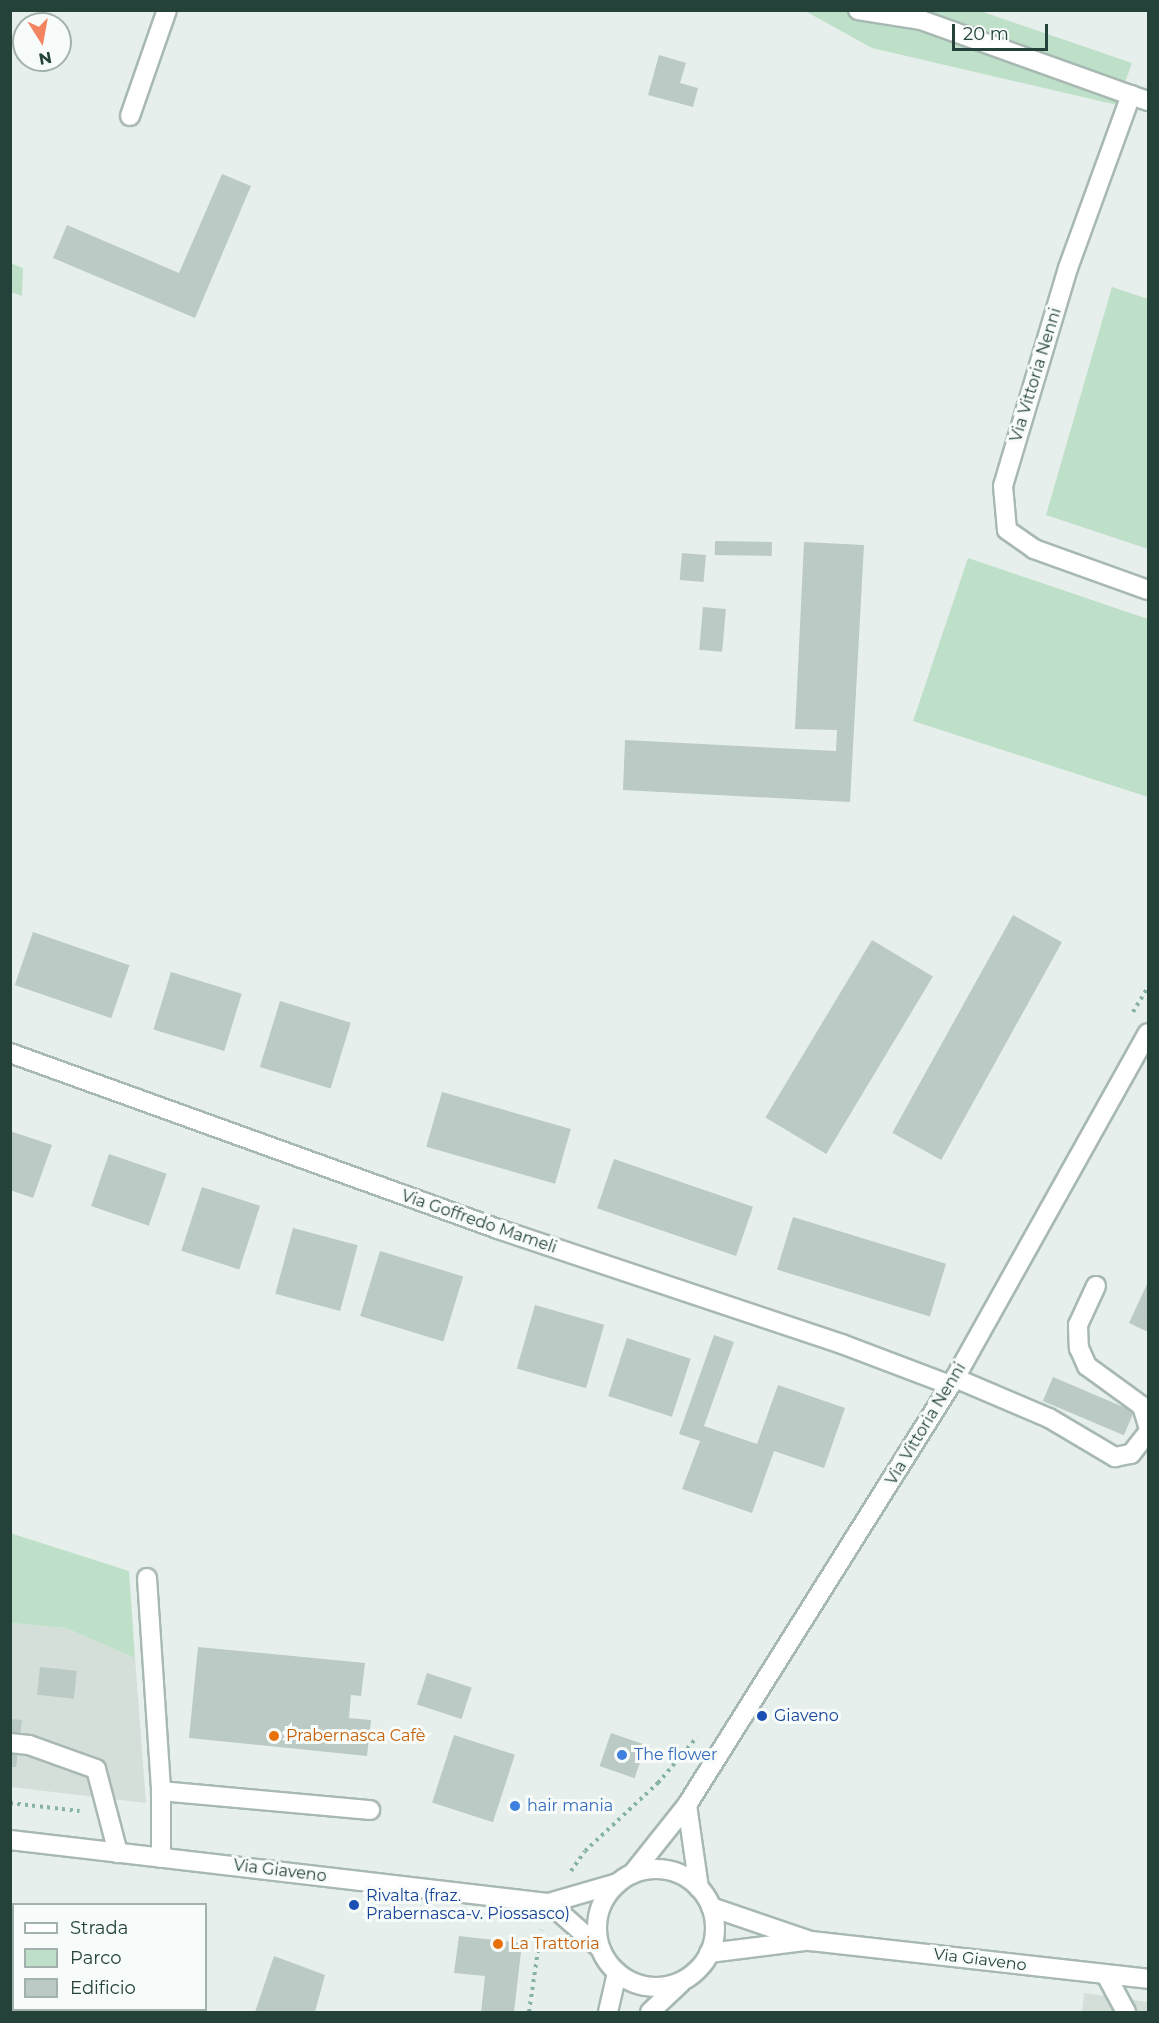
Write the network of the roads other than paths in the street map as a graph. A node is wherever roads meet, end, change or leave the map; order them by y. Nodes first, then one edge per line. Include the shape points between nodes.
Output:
1 (167, 10) edge
2 (858, 10) edge
3 (1131, 95) junction
4 (1149, 101) edge
5 (130, 116) dead end
6 (1149, 590) edge
7 (1149, 1033) edge
8 (10, 1053) edge
9 (1096, 1286) dead end
10 (953, 1381) junction
11 (1149, 1426) edge
12 (1149, 1432) edge
13 (147, 1578) dead end
14 (10, 1743) edge
15 (161, 1791) junction
16 (687, 1805) junction
17 (370, 1810) dead end
18 (10, 1839) edge
19 (118, 1853) junction
20 (161, 1858) junction
21 (625, 1879) junction
22 (699, 1888) junction
23 (549, 1903) junction
24 (711, 1907) junction
25 (811, 1941) junction
26 (600, 1948) junction
27 (709, 1953) junction
28 (617, 1973) junction
29 (1106, 1975) junction
30 (687, 1978) junction
31 (1149, 1979) edge
32 (608, 2013) edge
33 (650, 2013) edge
34 (1126, 2013) edge

1 - 5 street
2 - 3 street via 921,20
3 - 4 street
3 - 6 street, Via Vittoria Nenni via 1068,268 1003,486 1008,530 1034,549
7 - 10 street, Via Vittoria Nenni
8 - 10 street, Via Goffredo Mameli via 498,1229
9 - 11 street via 1078,1325 1079,1348 1088,1366 1142,1406
10 - 12 street, Via Goffredo Mameli via 1049,1418 1115,1457 1131,1454
10 - 16 street, Via Vittoria Nenni
13 - 15 street
14 - 19 street via 28,1745 96,1769
15 - 17 street
15 - 20 street
16 - 21 street, Via Vittoria Nenni
16 - 22 street
18 - 19 street, Via Giaveno
19 - 20 street, Via Giaveno
20 - 23 street, Via Giaveno
21 - 22 street, Via Giaveno via 668,1871
21 - 23 street, Via Giaveno
21 - 26 street via 599,1913
22 - 24 street, Via Giaveno
23 - 26 street
24 - 25 street, Via Giaveno
24 - 27 street, Via Giaveno via 714,1938
25 - 27 street, Via Giaveno
25 - 29 street, Via Giaveno
26 - 28 street
27 - 30 street
28 - 30 street via 644,1986 674,1984
28 - 32 street
29 - 31 street, Via Giaveno
29 - 34 street
30 - 33 street

